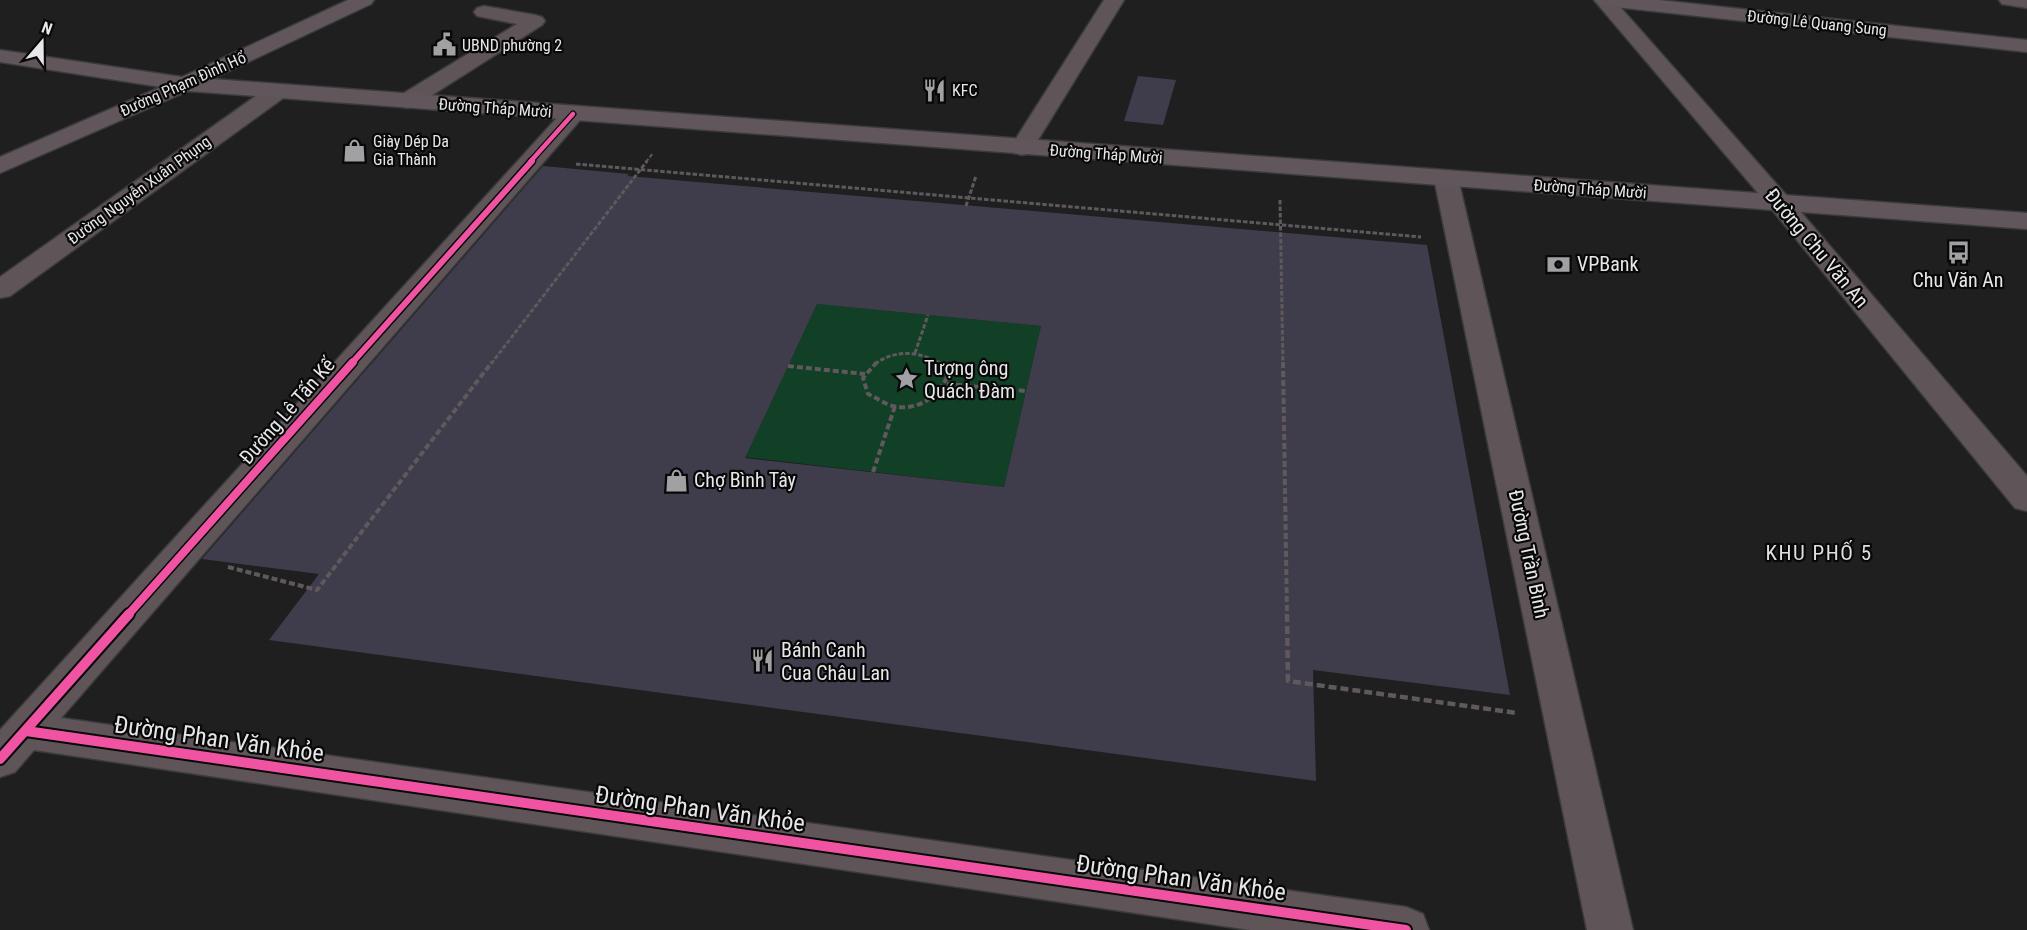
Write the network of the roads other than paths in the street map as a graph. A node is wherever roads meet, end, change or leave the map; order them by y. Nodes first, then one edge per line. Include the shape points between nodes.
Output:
1 (364, 0) edge
2 (1114, 0) edge
3 (1605, 0) edge
4 (2009, 0) edge
5 (2027, 2) edge
6 (484, 12) dead end
7 (2027, 46) edge
8 (0, 56) edge
9 (185, 84) junction
10 (278, 91) junction
11 (407, 101) junction
12 (573, 114) junction
13 (1022, 148) junction
14 (0, 166) edge
15 (1446, 178) junction
16 (1779, 202) junction
17 (2027, 221) edge
18 (0, 290) edge
19 (2027, 498) edge
20 (13, 745) edge
21 (1406, 930) edge
22 (1611, 930) edge

1 - 9 main road, Đường Phạm Đình Hổ
2 - 13 street
3 - 7 main road, Đường Lê Quang Sung
3 - 16 street, Đường Chu Văn An
4 - 5 street
6 - 11 street via 535,21
8 - 9 main road, Đường Tháp Mười
9 - 10 main road, Đường Tháp Mười
9 - 14 main road, Đường Phạm Đình Hổ
10 - 11 main road, Đường Tháp Mười
10 - 18 street, Đường Nguyễn Xuân Phụng
11 - 12 main road, Đường Tháp Mười
12 - 13 main road, Đường Tháp Mười
12 - 20 street, Đường Lê Tấn Kế
13 - 15 main road, Đường Tháp Mười
15 - 16 main road, Đường Tháp Mười
15 - 22 street, Đường Trần Bình
16 - 17 main road, Đường Tháp Mười
16 - 19 street, Đường Chu Văn An
20 - 21 street, Đường Phan Văn Khỏe

